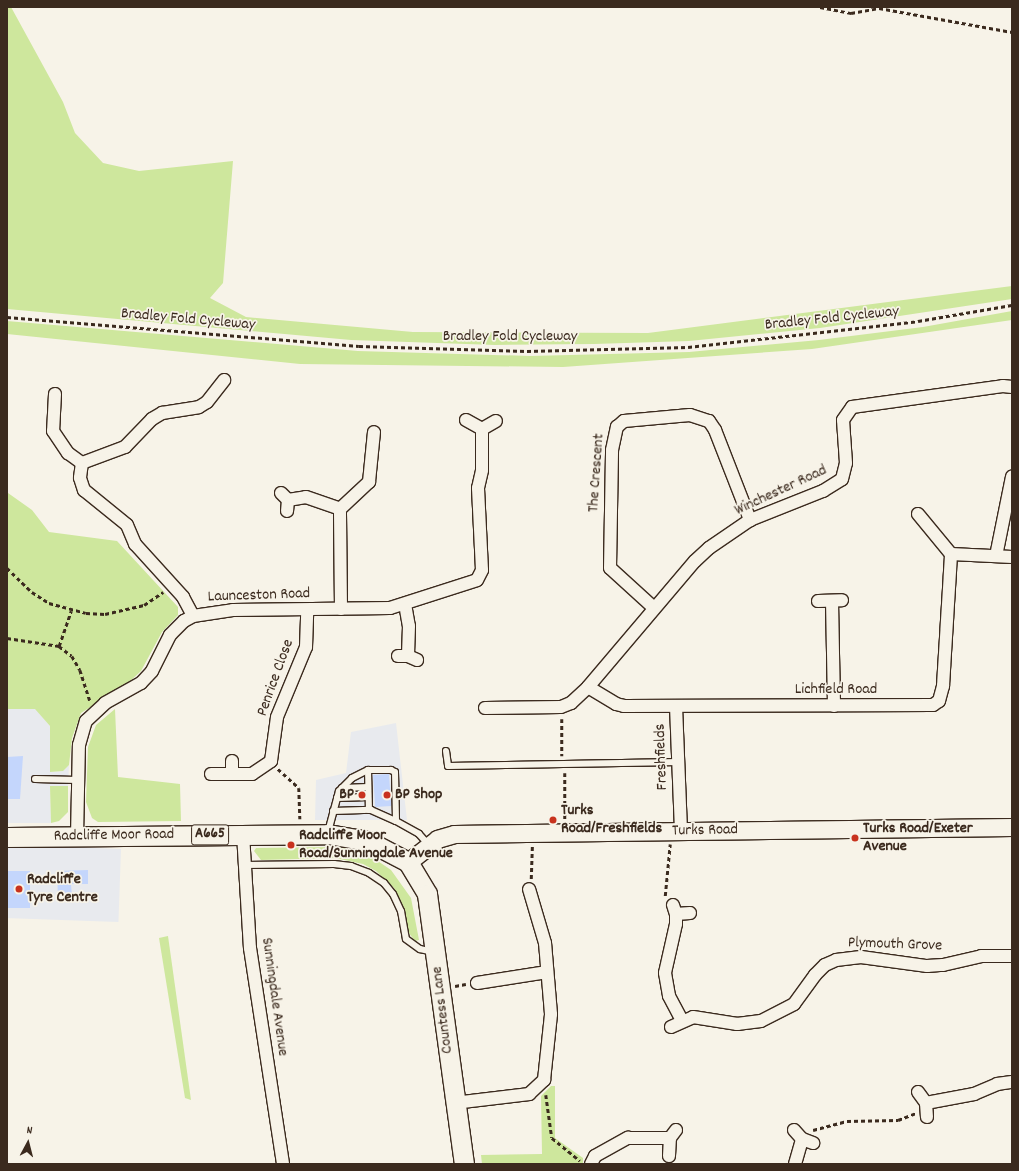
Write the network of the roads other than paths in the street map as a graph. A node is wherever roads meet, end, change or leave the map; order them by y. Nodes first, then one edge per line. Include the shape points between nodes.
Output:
1 (224, 380) dead end
2 (1012, 387) edge
3 (58, 401) dead end
4 (466, 420) dead end
5 (496, 421) dead end
6 (482, 428) junction
7 (374, 432) dead end
8 (82, 463) junction
9 (1012, 477) edge
10 (285, 501) dead end
11 (340, 509) junction
12 (918, 514) dead end
13 (750, 520) junction
14 (951, 554) junction
15 (996, 556) junction
16 (1012, 557) edge
17 (818, 601) dead end
18 (405, 604) junction
19 (654, 608) junction
20 (341, 609) junction
21 (307, 610) junction
22 (193, 616) junction
23 (408, 658) dead end
24 (588, 687) junction
25 (676, 706) junction
26 (834, 706) junction
27 (485, 708) dead end
28 (446, 751) dead end
29 (232, 761) dead end
30 (679, 762) junction
31 (368, 770) junction
32 (210, 774) dead end
33 (232, 774) junction
34 (35, 779) dead end
35 (78, 780) junction
36 (368, 787) junction
37 (342, 788) junction
38 (368, 797) junction
39 (337, 798) junction
40 (369, 810) junction
41 (333, 811) junction
42 (396, 821) junction
43 (1012, 827) edge
44 (676, 831) junction
45 (243, 834) junction
46 (328, 834) junction
47 (7, 837) edge
48 (77, 837) junction
49 (429, 845) junction
50 (408, 862) junction
51 (244, 865) junction
52 (529, 889) road end
53 (690, 913) dead end
54 (437, 953) junction
55 (1012, 956) edge
56 (547, 972) junction
57 (476, 983) road end
58 (682, 1020) junction
59 (671, 1027) dead end
60 (1012, 1082) edge
61 (918, 1092) dead end
62 (454, 1102) junction
63 (803, 1137) road end
64 (669, 1156) dead end
65 (591, 1163) edge
66 (283, 1164) edge
67 (464, 1164) edge
68 (795, 1164) edge

1 - 8 street via 215,400 199,407 162,413 152,419 125,447
2 - 13 street, Winchester Road via 852,407 843,420 846,462 842,479 823,491
3 - 8 street via 53,431 68,453
4 - 6 street
5 - 6 street
6 - 18 street, Launceston Road via 482,470 478,488 482,559 480,576 474,583 455,585
7 - 11 street via 367,452 369,482
8 - 22 street via 80,478 84,490 127,525 135,544 183,597
9 - 15 street
10 - 11 street via 306,497
11 - 20 street
12 - 14 street
13 - 19 street, Winchester Road via 695,561
13 - 19 street, The Crescent via 715,430 709,421 690,415 624,421 617,426 612,450 610,568
14 - 15 street
14 - 26 street, Lichfield Road via 943,686 939,701 924,706
15 - 16 street
17 - 26 street via 837,600
18 - 20 street, Launceston Road via 377,609
18 - 23 street via 409,626
19 - 24 street, Winchester Road
20 - 21 street, Launceston Road
21 - 22 street, Launceston Road via 233,610
21 - 33 street, Penrice Close via 306,647 277,717 271,761 252,774
22 - 35 street, Launceston Road via 177,627 152,671 141,683 94,712 82,731
24 - 25 street, Lichfield Road via 624,706
24 - 27 street, Winchester Road via 570,703 561,707
25 - 26 street, Lichfield Road
25 - 30 street, Freshfields
28 - 30 lane via 448,766
29 - 33 street
30 - 44 street, Freshfields
31 - 36 lane
31 - 37 lane via 352,778
31 - 42 lane via 395,772
32 - 33 street
34 - 35 lane
35 - 48 street, Launceston Road
36 - 37 lane
36 - 38 lane
37 - 39 lane
38 - 39 lane
38 - 40 lane
39 - 41 lane
40 - 41 lane
40 - 42 lane
41 - 46 lane
42 - 49 lane via 419,834
43 - 44 street, Turks Road
44 - 49 street, Turks Road via 454,834 437,839
45 - 46 main road, Radcliffe Moor Road / A665
45 - 48 main road, Radcliffe Moor Road / A665
45 - 51 street, Sunningdale Avenue
46 - 50 main road, Radcliffe Moor Road / A665 via 368,841
47 - 48 main road, Radcliffe Moor Road / A665
49 - 50 street, Turks Road
50 - 54 main road, Countess Lane via 428,894
51 - 54 lane via 334,864 351,866 369,873 384,883 393,894 401,911 406,939 420,949
51 - 66 street, Sunningdale Avenue via 250,948
52 - 56 street via 540,905
53 - 58 street via 674,910 665,973 669,996
54 - 62 main road, Countess Lane
55 - 58 street, Plymouth Grove via 981,956 927,966 861,957 843,958 825,965 794,1004 761,1021 737,1024 704,1017
56 - 57 street via 495,976
56 - 62 street via 551,1030 547,1068 539,1087 529,1094
58 - 59 street, Plymouth Grove
60 - 61 street via 997,1084 927,1110
62 - 67 main road, Countess Lane
63 - 68 street
64 - 65 street via 673,1134 628,1138 595,1156

